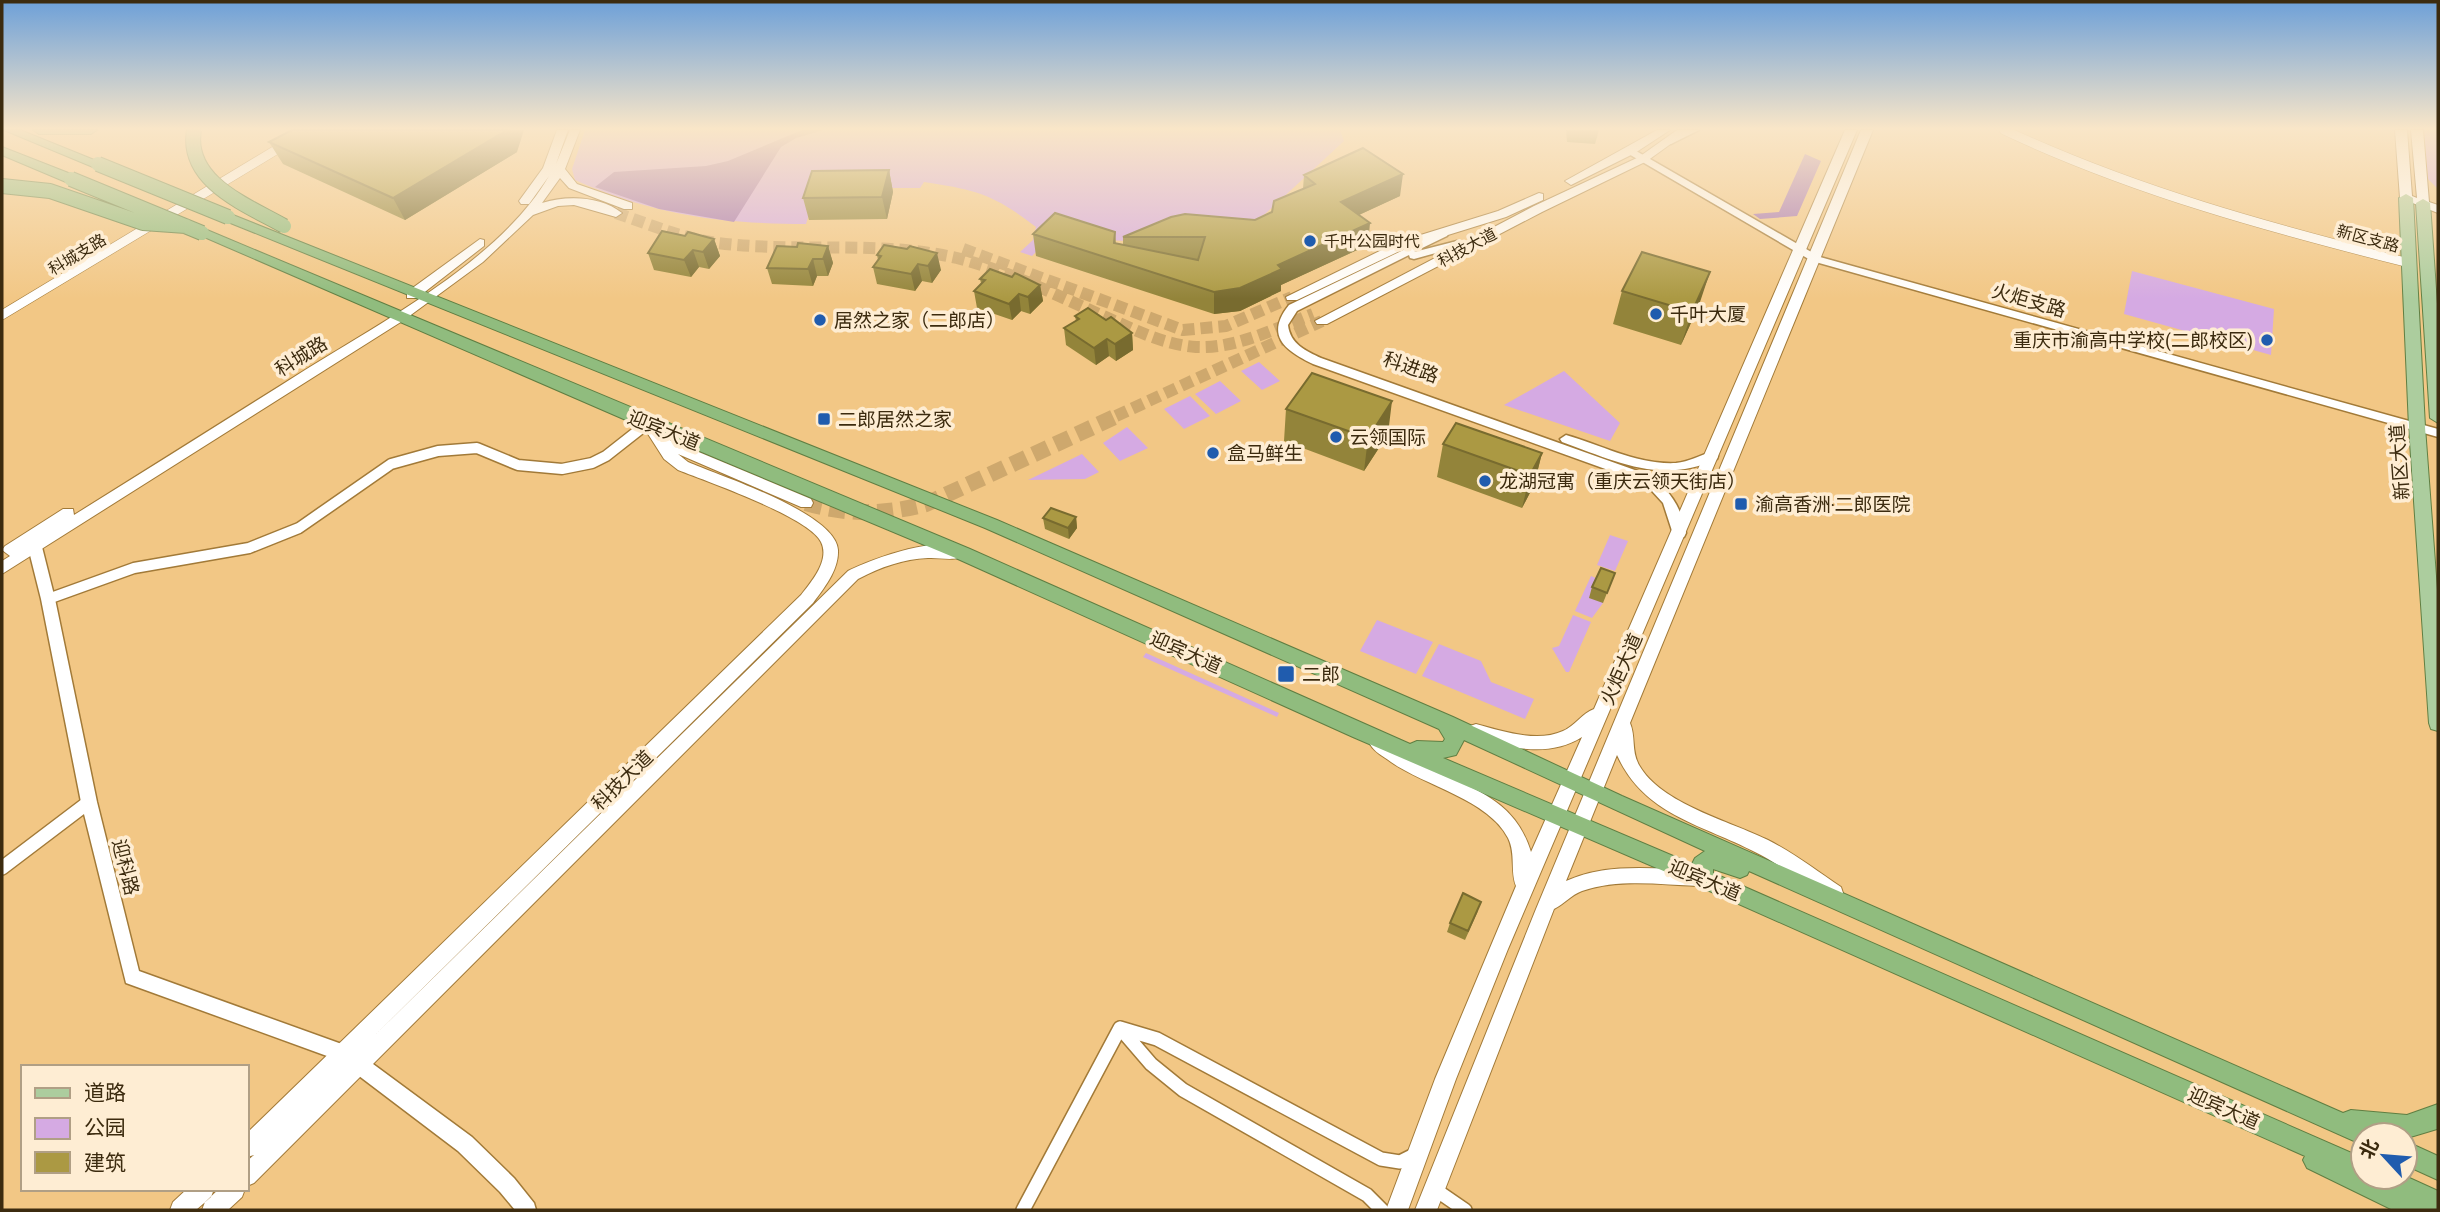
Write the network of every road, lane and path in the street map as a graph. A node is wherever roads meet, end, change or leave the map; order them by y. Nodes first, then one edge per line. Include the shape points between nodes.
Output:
1 (2, 187) edge
2 (89, 187) edge
3 (153, 187) edge
4 (215, 187) edge
5 (223, 187) edge
6 (536, 187) edge
7 (548, 187) edge
8 (575, 187) edge
9 (1560, 187) edge
10 (1585, 187) edge
11 (1691, 187) edge
12 (1827, 187) edge
13 (1845, 187) edge
14 (2136, 187) edge
15 (2412, 187) edge
16 (2414, 187) edge
17 (2414, 196) junction
18 (2438, 200) edge
19 (628, 206) tunnel mouth
20 (1538, 209) junction
21 (2438, 209) edge
22 (616, 213) tunnel mouth
23 (524, 216) junction
24 (186, 226) junction
25 (1448, 232) junction
26 (1457, 244) junction
27 (1801, 250) junction
28 (324, 256) junction
29 (1816, 259) junction
30 (2409, 263) junction
31 (421, 295) junction
32 (1292, 297) tunnel mouth
33 (393, 314) junction
34 (2, 315) edge
35 (450, 339) junction
36 (553, 348) junction
37 (2438, 418) edge
38 (648, 423) junction
39 (2417, 427) junction
40 (2438, 433) edge
41 (659, 441) junction
42 (1712, 456) junction
43 (1642, 464) junction
44 (1625, 470) junction
45 (806, 503) tunnel mouth
46 (1679, 533) junction
47 (35, 547) junction
48 (964, 554) junction
49 (2, 555) edge
50 (2, 568) edge
51 (48, 599) junction
52 (1609, 694) junction
53 (1627, 712) junction
54 (1446, 723) junction
55 (2438, 723) edge
56 (1360, 731) junction
57 (1395, 745) junction
58 (1572, 780) junction
59 (1595, 791) junction
60 (89, 802) junction
61 (1556, 816) junction
62 (1580, 826) junction
63 (2, 868) edge
64 (1703, 878) junction
65 (1521, 896) junction
66 (1545, 909) junction
67 (1860, 910) junction
68 (1120, 1028) junction
69 (351, 1059) junction
70 (2323, 1115) junction
71 (2438, 1115) edge
72 (2349, 1127) edge
73 (2272, 1130) junction
74 (248, 1146) edge
75 (1416, 1154) junction
76 (2419, 1159) edge
77 (2349, 1164) edge
78 (2438, 1168) edge
79 (248, 1175) edge
80 (1433, 1188) junction
81 (201, 1191) edge
82 (232, 1191) edge
83 (2411, 1191) edge
84 (2438, 1203) edge
85 (181, 1210) edge
86 (213, 1210) edge
87 (527, 1210) edge
88 (1023, 1210) edge
89 (1382, 1210) edge
90 (1397, 1210) edge
91 (1426, 1210) edge
92 (1465, 1210) edge
93 (2414, 1210) edge

1 - 24 highway, bridge via 50,191 143,223
2 - 24 highway, 迎宾大道, bridge
3 - 28 highway, 迎宾大道, bridge
4 - 34 street, 科城支路
5 - 28 highway, bridge
6 - 31 main road, 科城路
7 - 23 main road, 科城路
8 - 19 main road
9 - 25 main road, 科技大道 via 1512,210
10 - 20 main road, 科技大道
11 - 27 street, 火炬支路
12 - 27 main road, 火炬大道
13 - 29 main road, 火炬大道
14 - 30 street, 新区支路 via 2217,214
15 - 17 main road
16 - 17 main road
17 - 18 main road
17 - 21 main road
17 - 30 main road, 新区大道
17 - 37 main road
20 - 26 main road
20 - 26 main road, 科技大道 via 1318,317
22 - 23 main road via 568,200
23 - 31 main road, 科城路 via 471,264
24 - 33 highway, 迎宾大道, bridge
25 - 32 main road, 科技大道 via 1394,248
25 - 44 street via 1293,308 1282,324 1289,344 1317,361
26 - 43 street, 科进路 via 1405,260 1305,308 1293,320 1294,336 1321,355
27 - 29 street, 火炬支路
27 - 42 main road, 火炬大道
28 - 31 highway, 迎宾大道
29 - 39 street, 火炬支路
29 - 53 main road, 火炬大道
30 - 39 main road, 新区大道
31 - 33 main road, 科城路
31 - 36 highway, 迎宾大道
33 - 35 highway, 迎宾大道
33 - 47 main road, 科城路
33 - 49 main road, 科城路
35 - 36 highway via 443,325 459,318 522,342
35 - 38 highway, 迎宾大道
36 - 54 highway, 迎宾大道 via 991,524
38 - 41 main road, 科技大道
38 - 48 highway, 迎宾大道
38 - 51 street via 606,456 562,469 518,465 477,447 438,451 391,464 299,528 249,548 134,568
39 - 40 street, 火炬支路
39 - 55 main road, 新区大道
41 - 45 main road
41 - 69 main road, 科技大道 via 683,466 823,530 831,550 824,574 807,599
42 - 43 street, 科进路 via 1689,466
42 - 46 main road, 火炬大道
43 - 44 street via 1662,472 1662,478
44 - 46 street via 1668,499 1677,515
46 - 52 main road, 火炬大道
47 - 50 main road, 科城路
47 - 51 street, 迎科路
48 - 56 highway, 迎宾大道
48 - 69 main road, 科技大道 via 911,551 853,575
51 - 60 street, 迎科路
52 - 54 main road via 1577,734 1554,742 1511,741
52 - 58 main road, 火炬大道
53 - 59 main road, 火炬大道
53 - 67 main road via 1622,736 1625,753 1654,793 1761,846
54 - 57 highway via 1455,740 1449,749
54 - 58 highway, 迎宾大道
56 - 57 highway, 迎宾大道
56 - 65 main road via 1415,768 1497,811 1514,831 1522,851
57 - 61 highway, 迎宾大道
58 - 59 highway, 迎宾大道
58 - 61 main road, 火炬大道
59 - 62 main road, 火炬大道
59 - 67 highway, 迎宾大道
60 - 63 street
60 - 69 street, 迎科路 via 132,977
61 - 62 highway, 迎宾大道
61 - 65 main road, 火炬大道
62 - 64 highway, 迎宾大道
62 - 66 main road, 火炬大道
64 - 66 main road via 1595,880 1563,890
64 - 67 highway via 1702,864 1716,860
64 - 73 highway, 迎宾大道
65 - 75 main road, 火炬大道
66 - 80 main road, 火炬大道
67 - 70 highway, 迎宾大道
68 - 75 street via 1157,1039 1381,1159 1400,1162
68 - 88 street
68 - 89 street via 1152,1064 1184,1090 1367,1195
69 - 74 main road, 科技大道
69 - 79 main road, 科技大道
69 - 87 street via 465,1144
70 - 71 highway via 2397,1127 2418,1125
70 - 72 highway, 迎宾大道
73 - 77 highway, 迎宾大道
73 - 93 highway via 2322,1165
75 - 90 main road, 火炬大道
76 - 78 highway
80 - 91 main road, 火炬大道
80 - 92 street
81 - 85 main road
82 - 86 main road
83 - 84 highway

